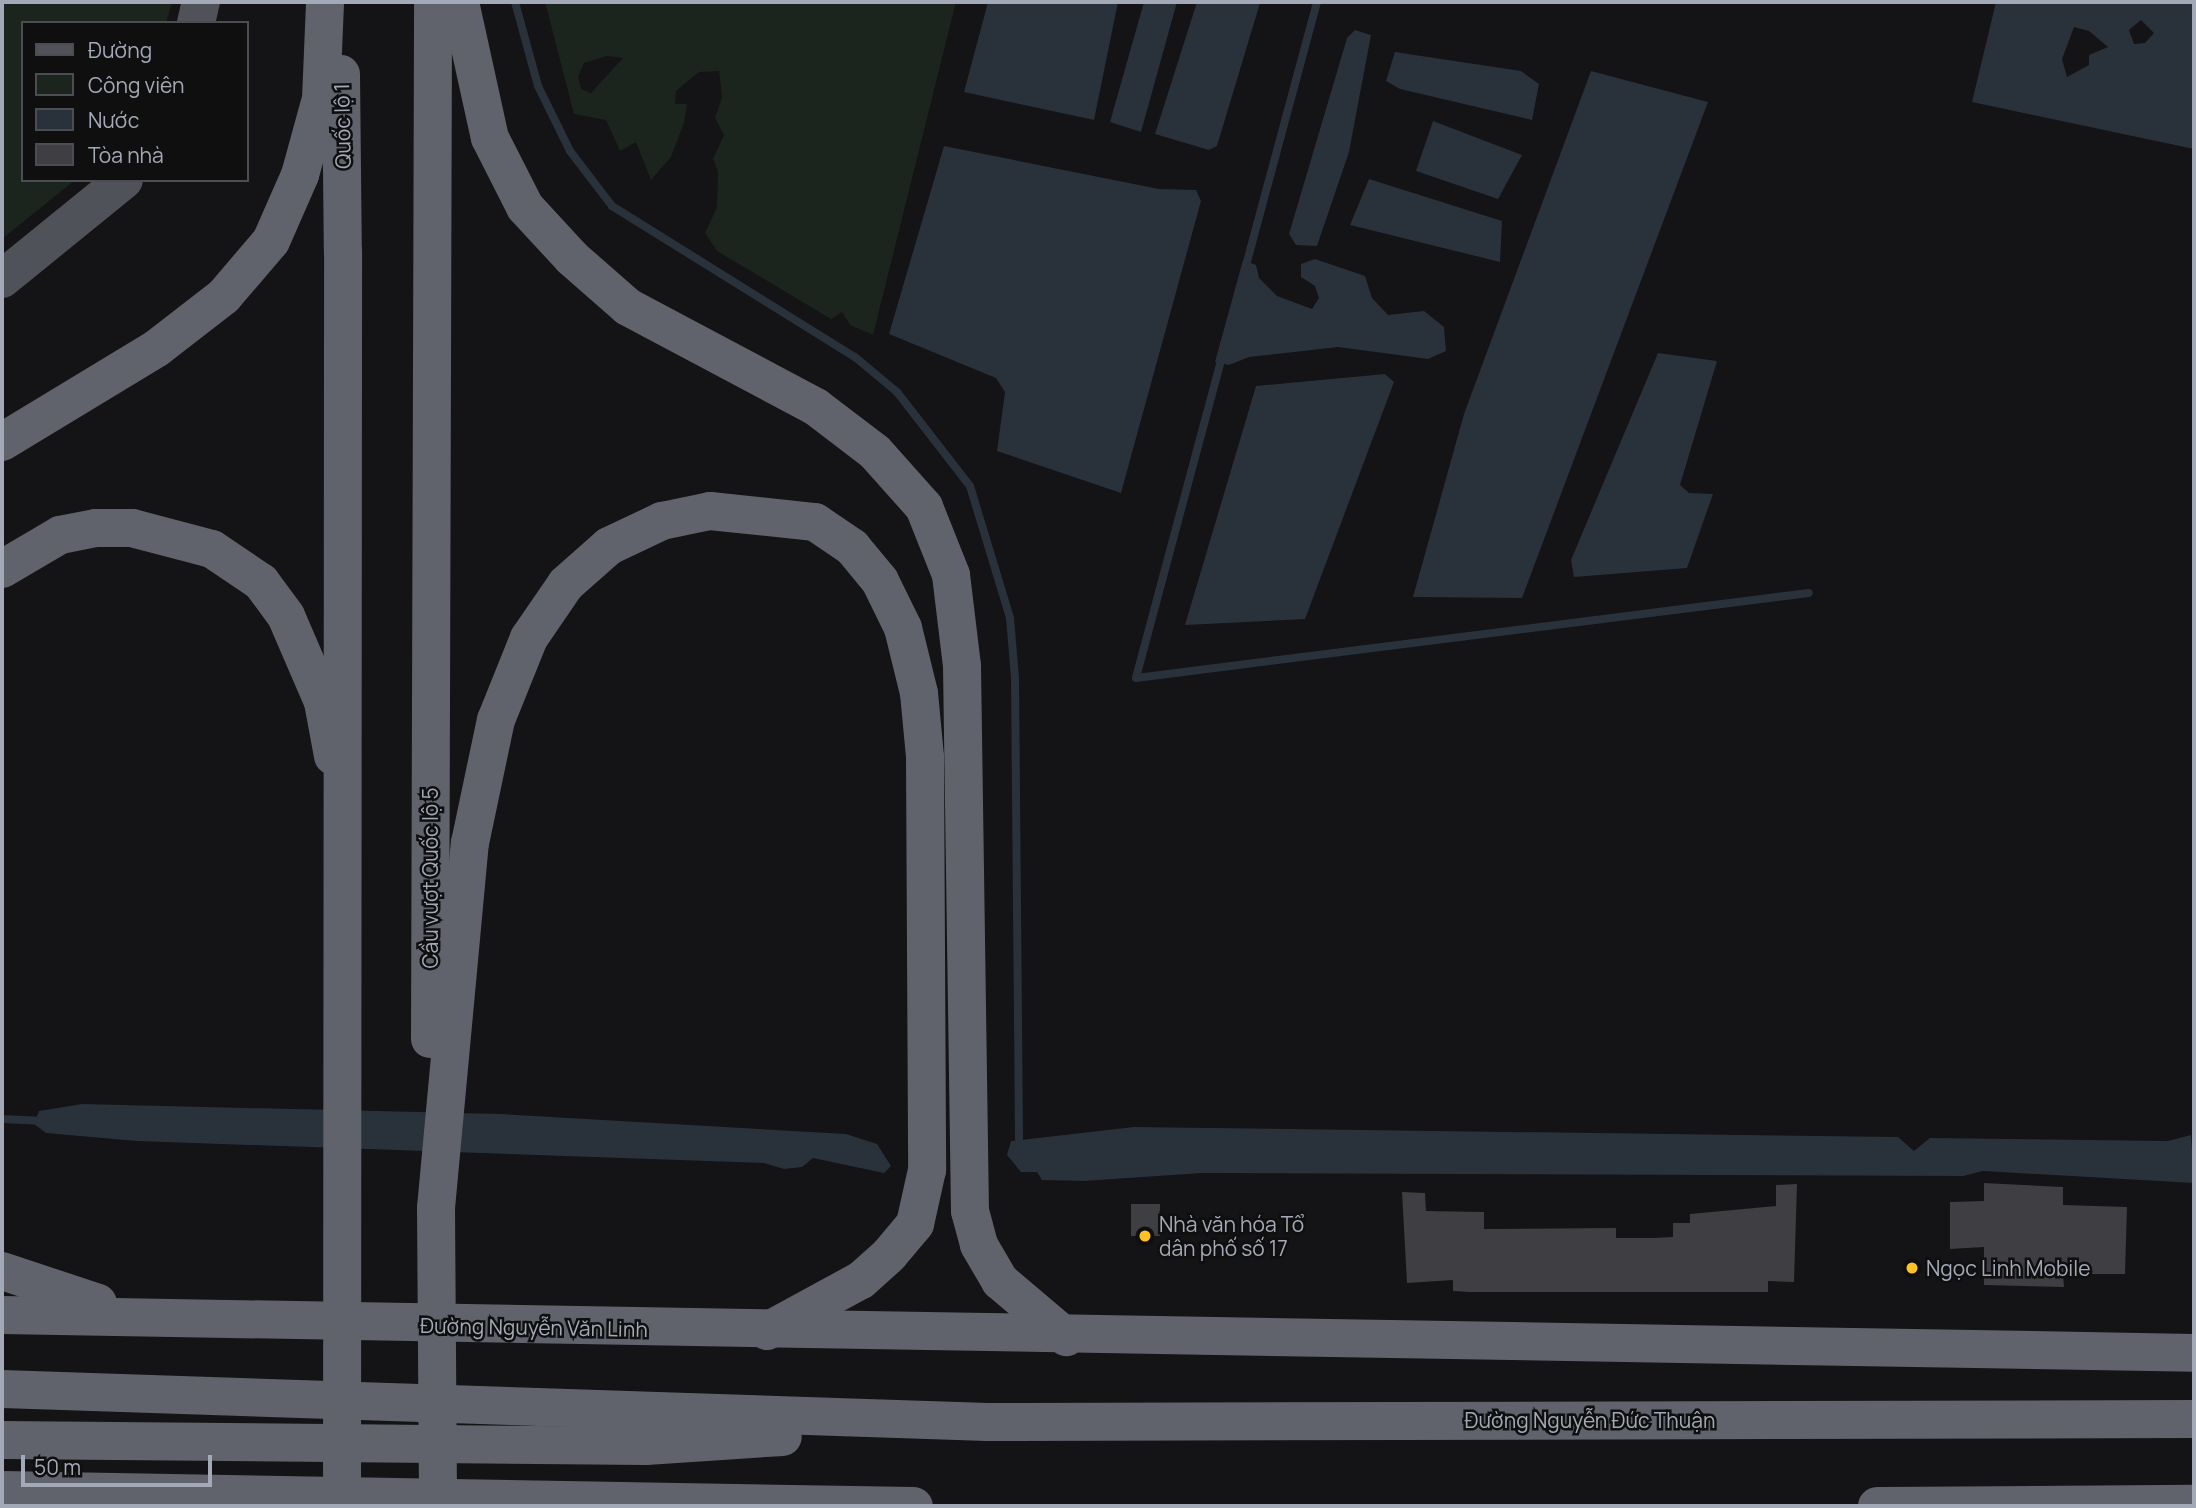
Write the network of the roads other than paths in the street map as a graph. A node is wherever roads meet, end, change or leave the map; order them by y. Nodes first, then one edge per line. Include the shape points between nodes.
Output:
1 (201, 2) edge
2 (325, 2) edge
3 (340, 2) edge
4 (433, 2) edge
5 (460, 2) edge
6 (196, 21) edge
7 (122, 182) edge
8 (2, 279) edge
9 (2, 442) edge
10 (2, 569) edge
11 (343, 1024) junction
12 (436, 1208) junction
13 (2, 1271) edge
14 (2, 1315) edge
15 (161, 1319) junction
16 (766, 1332) junction
17 (1066, 1337) junction
18 (2194, 1353) edge
19 (2, 1389) edge
20 (2194, 1419) edge
21 (986, 1422) junction
22 (2, 1440) edge
23 (2, 1490) edge
24 (2194, 1504) edge
25 (342, 1506) edge
26 (438, 1506) edge
27 (914, 1506) edge
28 (1887, 1506) edge

1 - 6 main road
2 - 9 highway via 321,99 300,175 271,241 225,296 157,348
3 - 11 highway, Quốc lộ 1, bridge
4 - 12 highway, Cầu vượt Quốc lộ 5 via 429,1023
5 - 17 highway via 490,138 525,206 572,258 628,307 816,407 874,452 924,507 951,575 962,666 970,1211 979,1245 1000,1281
7 - 8 main road
10 - 11 highway, bridge via 60,535 132,528 212,549 261,582 304,650 323,702 333,757
11 - 25 highway, bridge
12 - 16 highway via 470,843 496,720 529,638 566,584 609,546 662,521 710,511 815,522 852,547 880,581 904,628 919,693 925,757 927,1170 921,1210 908,1236 861,1280
12 - 26 highway, Cầu vượt Quốc lộ 5, bridge
13 - 15 highway via 39,1287
14 - 15 highway, Đường Nguyễn Văn Linh
15 - 16 highway, Đường Nguyễn Văn Linh
16 - 17 highway, Đường Nguyễn Văn Linh
17 - 18 highway
19 - 21 highway
20 - 21 highway, Đường Nguyễn Đức Thuận
21 - 22 highway via 646,1446
23 - 27 highway
24 - 28 highway

